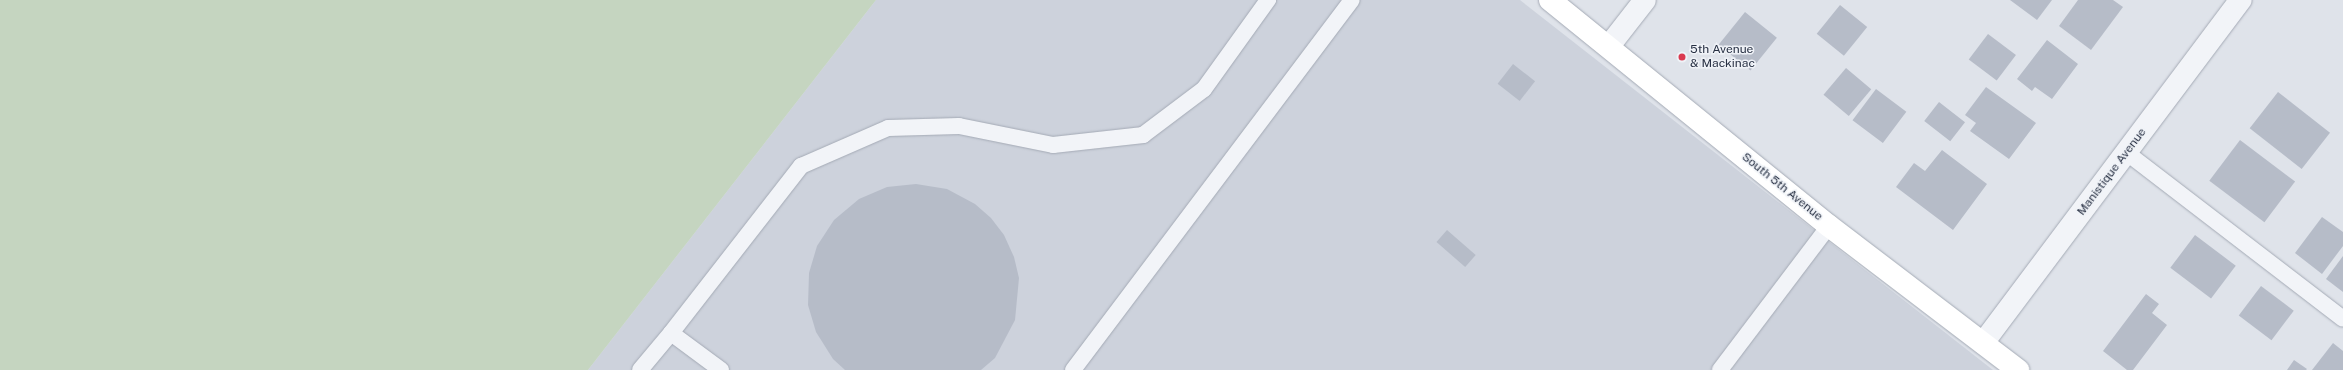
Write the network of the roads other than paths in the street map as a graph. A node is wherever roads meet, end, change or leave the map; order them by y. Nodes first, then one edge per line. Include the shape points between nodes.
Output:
1 (1268, 0) edge
2 (1352, 0) edge
3 (1550, 0) edge
4 (1645, 0) edge
5 (2241, 0) edge
6 (1609, 46) junction
7 (2127, 153) junction
8 (1829, 226) junction
9 (2343, 319) edge
10 (671, 333) junction
11 (1983, 343) junction
12 (640, 370) edge
13 (721, 370) edge
14 (1073, 370) edge
15 (1720, 370) edge
16 (2018, 370) edge

1 - 10 lane via 1204,88 1143,135 1053,145 959,126 888,128 801,166
2 - 14 lane
3 - 6 street, South 5th Avenue
4 - 6 street
5 - 7 street, Manistique Avenue
6 - 8 street, South 5th Avenue
7 - 9 lane
7 - 11 street, Manistique Avenue
8 - 11 street, South 5th Avenue
8 - 15 lane
10 - 12 lane
10 - 13 lane
11 - 16 street, South 5th Avenue

